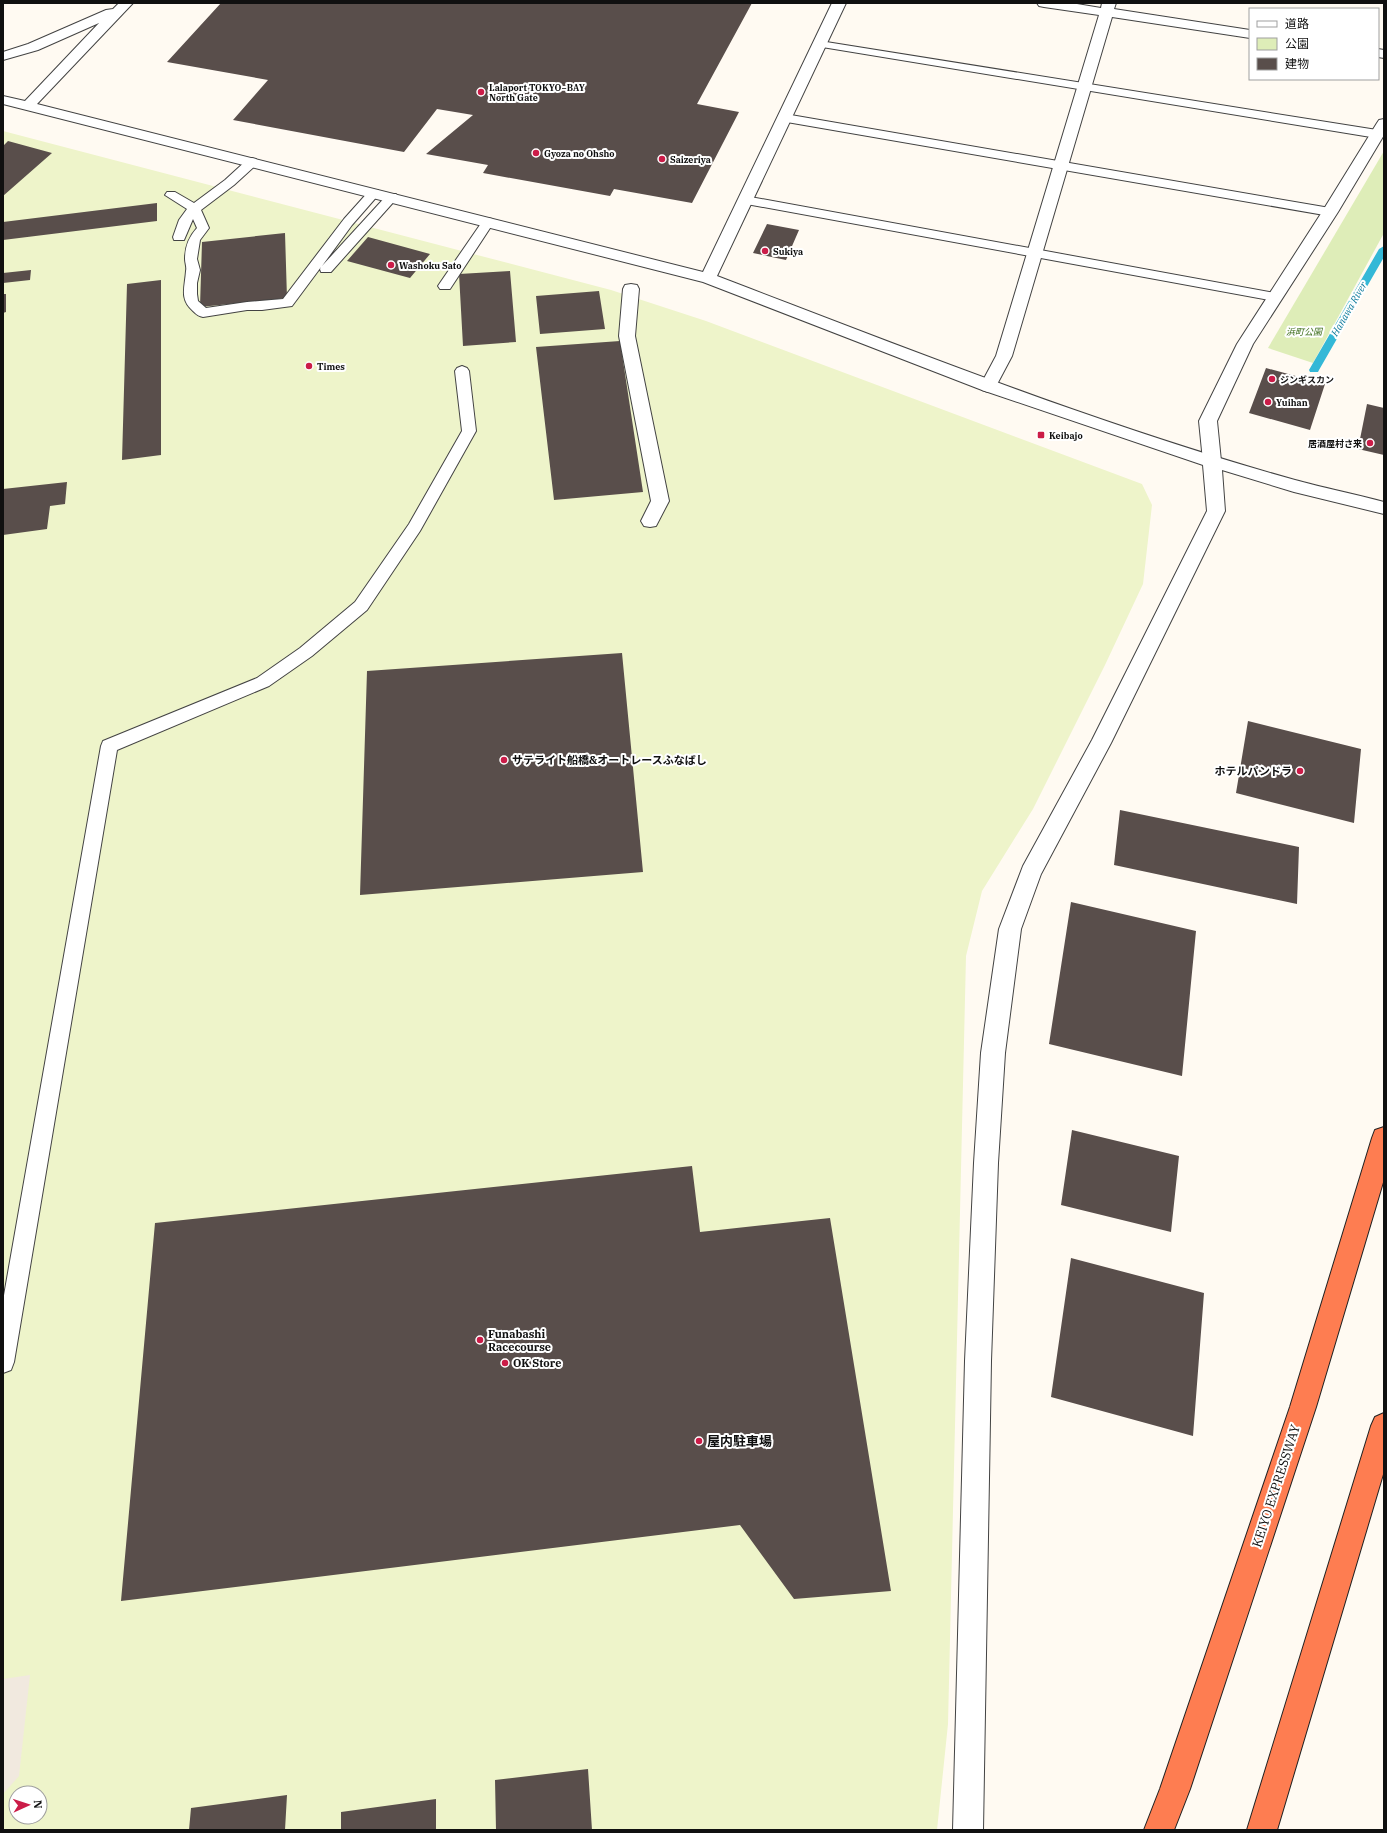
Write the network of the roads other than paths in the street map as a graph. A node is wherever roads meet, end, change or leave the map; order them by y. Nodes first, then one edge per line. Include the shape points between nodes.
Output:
1 (840, 3) edge
2 (1044, 3) edge
3 (123, 6) edge
4 (1108, 8) edge
5 (1249, 34) edge
6 (820, 44) junction
7 (3, 56) edge
8 (1084, 86) junction
9 (3, 100) edge
10 (28, 106) junction
11 (785, 118) junction
12 (1381, 128) edge
13 (252, 162) junction
14 (1061, 166) junction
15 (374, 192) junction
16 (171, 195) dead end
17 (392, 197) junction
18 (745, 200) junction
19 (194, 208) junction
20 (1330, 212) junction
21 (488, 222) junction
22 (179, 237) dead end
23 (1036, 253) junction
24 (708, 278) junction
25 (445, 286) dead end
26 (631, 289) dead end
27 (301, 295) dead end
28 (1275, 297) junction
29 (462, 371) dead end
30 (988, 386) junction
31 (1212, 461) junction
32 (1384, 508) edge
33 (650, 521) dead end
34 (1384, 1138) edge
35 (3, 1362) edge
36 (1384, 1426) edge
37 (968, 1830) edge
38 (1159, 1830) edge
39 (1262, 1830) edge

1 - 6 street
2 - 4 street
3 - 7 street via 33,47
3 - 10 street
4 - 5 street
4 - 8 street
6 - 8 lane
6 - 11 street
8 - 12 lane
8 - 14 street
9 - 10 street
10 - 13 street
11 - 14 lane
11 - 18 street
12 - 20 street
13 - 15 street
13 - 19 lane via 228,184
14 - 20 lane
14 - 23 street
15 - 17 street
15 - 19 lane via 286,303 204,313 192,303 190,294 194,240 203,228
16 - 19 lane
17 - 21 street
17 - 27 lane
18 - 23 lane
18 - 24 street
19 - 22 lane via 180,229
20 - 28 street
21 - 24 street
21 - 25 lane
23 - 28 lane
23 - 30 street via 1004,356
24 - 30 street
26 - 33 street via 627,336 660,501
28 - 31 street via 1245,344 1208,421
29 - 35 lane via 468,431 415,527 361,606 306,652 263,682 109,746
30 - 31 street
31 - 32 street via 1294,486
31 - 37 street via 1216,511 1101,743 1031,872 1010,929 993,1053 986,1163 978,1361
34 - 38 highway, KEIYO EXPRESSWAY via 1303,1407
36 - 39 highway

